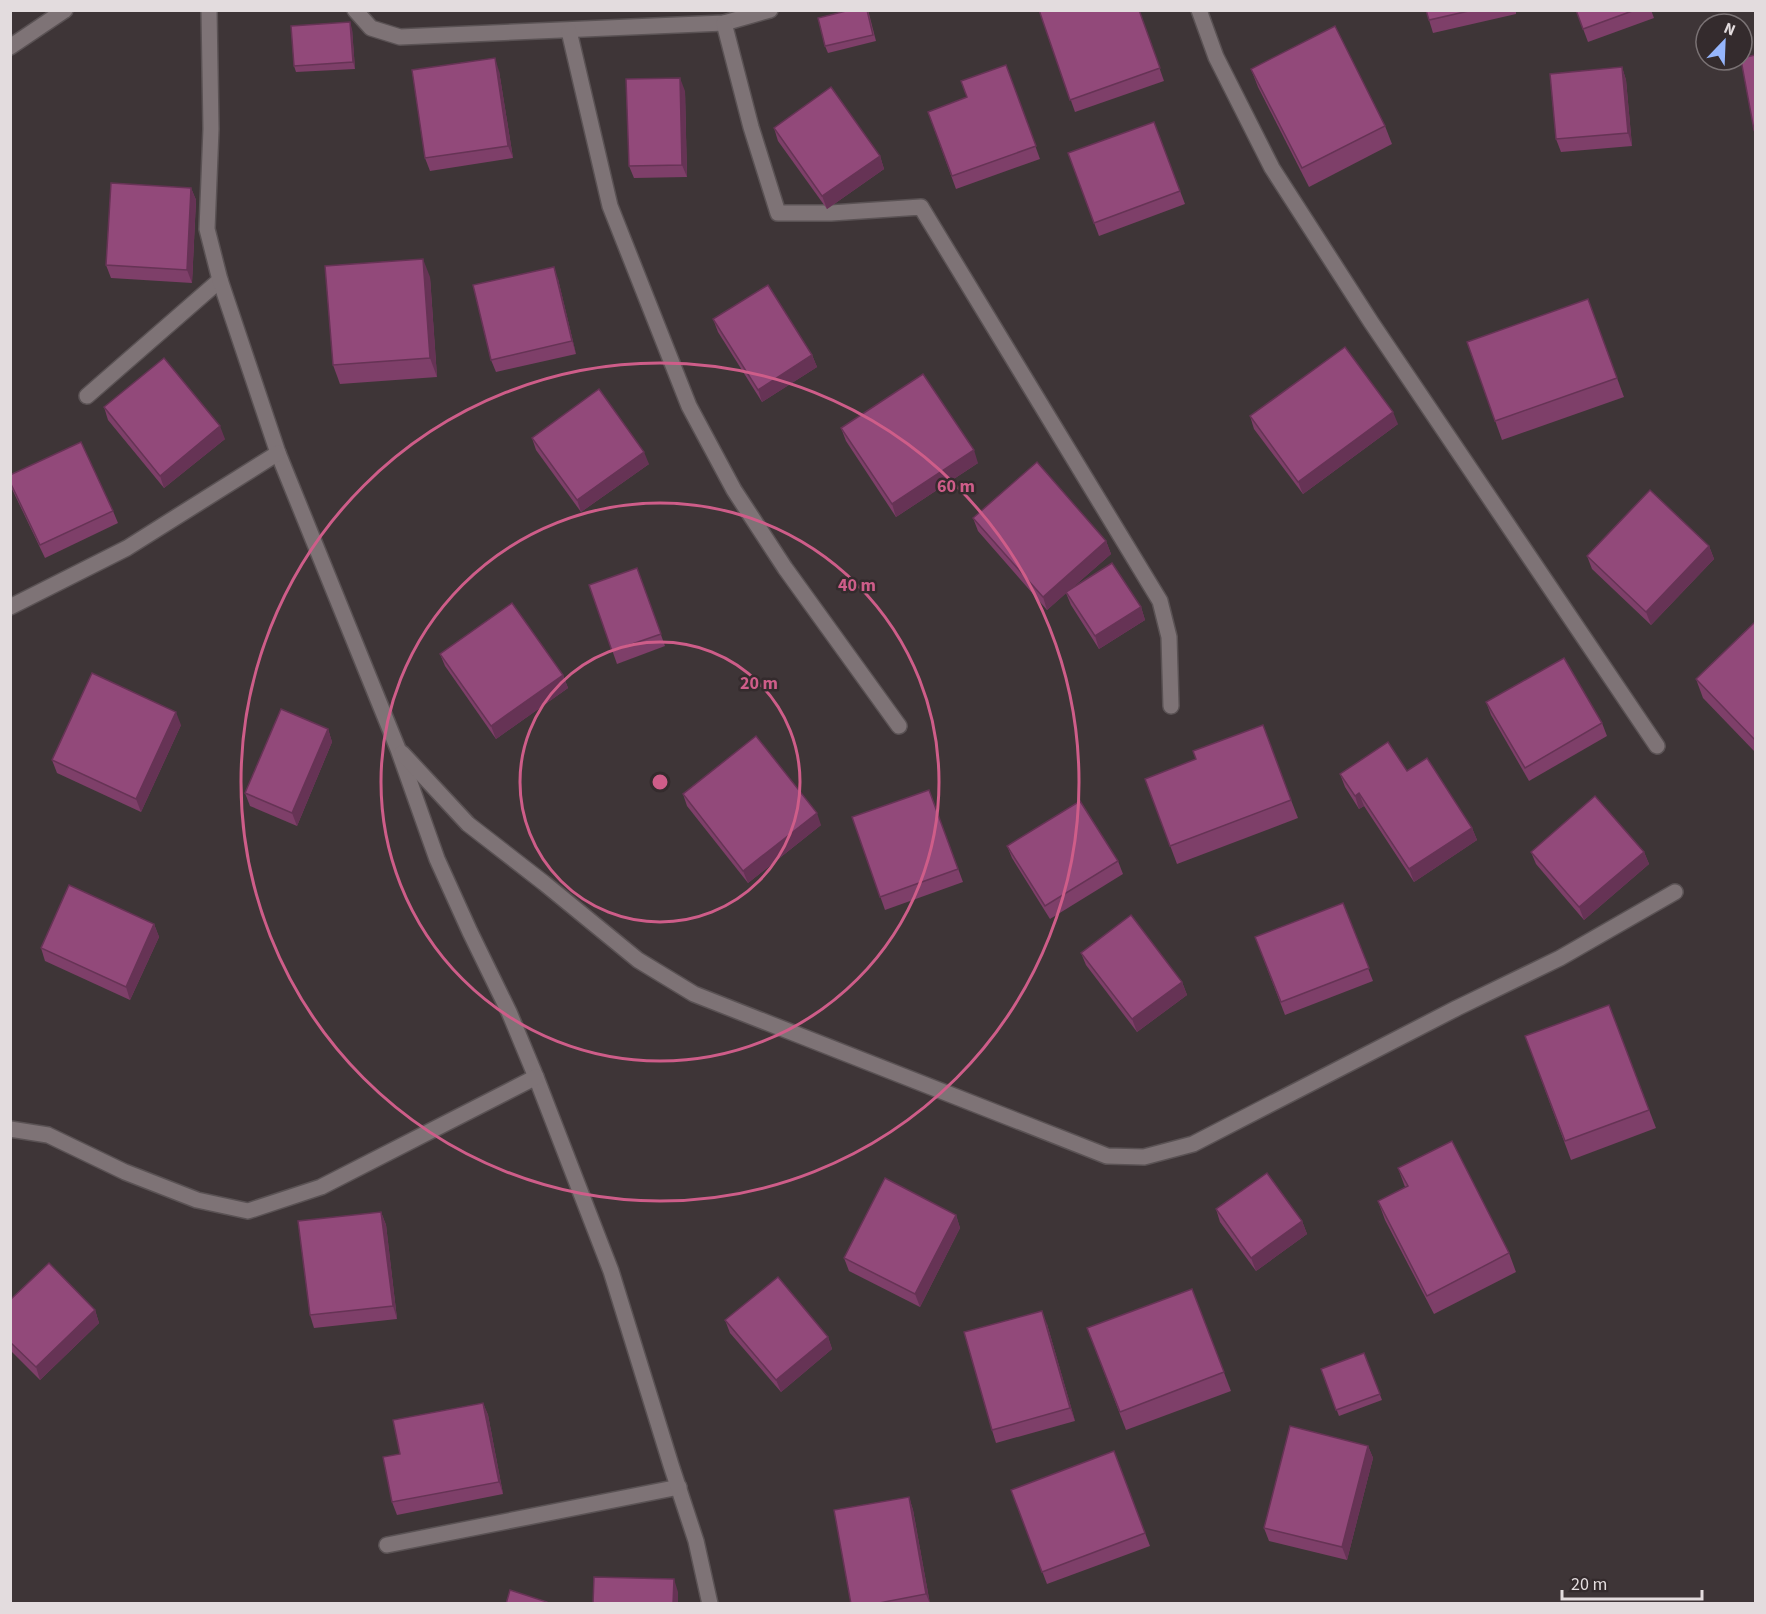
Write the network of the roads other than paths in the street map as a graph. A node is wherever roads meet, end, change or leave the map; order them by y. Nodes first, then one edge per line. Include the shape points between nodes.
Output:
1 (65, 10) edge
2 (209, 10) edge
3 (355, 10) edge
4 (770, 10) edge
5 (1198, 10) edge
6 (724, 23) junction
7 (569, 31) junction
8 (10, 47) edge
9 (220, 280) junction
10 (87, 396) dead end
11 (278, 453) junction
12 (10, 607) edge
13 (1171, 706) dead end
14 (899, 726) dead end
15 (1657, 746) dead end
16 (398, 749) junction
17 (1675, 892) dead end
18 (536, 1077) junction
19 (10, 1129) edge
20 (679, 1487) junction
21 (387, 1545) dead end
22 (710, 1604) edge

1 - 8 street
2 - 9 street via 211,129 207,229
3 - 7 street via 370,28 399,37
4 - 6 street
5 - 15 street via 1216,57 1272,168
6 - 7 street
6 - 13 street via 778,213 921,207 1160,601 1169,637
7 - 14 street via 610,206 689,406 734,490 772,549
9 - 10 street
9 - 11 street
11 - 12 street via 127,548
11 - 16 street
16 - 17 street via 468,824 638,960 694,994 1107,1156 1143,1157 1193,1144 1560,958
16 - 18 street via 437,859
18 - 19 street via 321,1187 248,1211 198,1200 125,1172 48,1135
18 - 20 street via 611,1271
20 - 21 street
20 - 22 street

